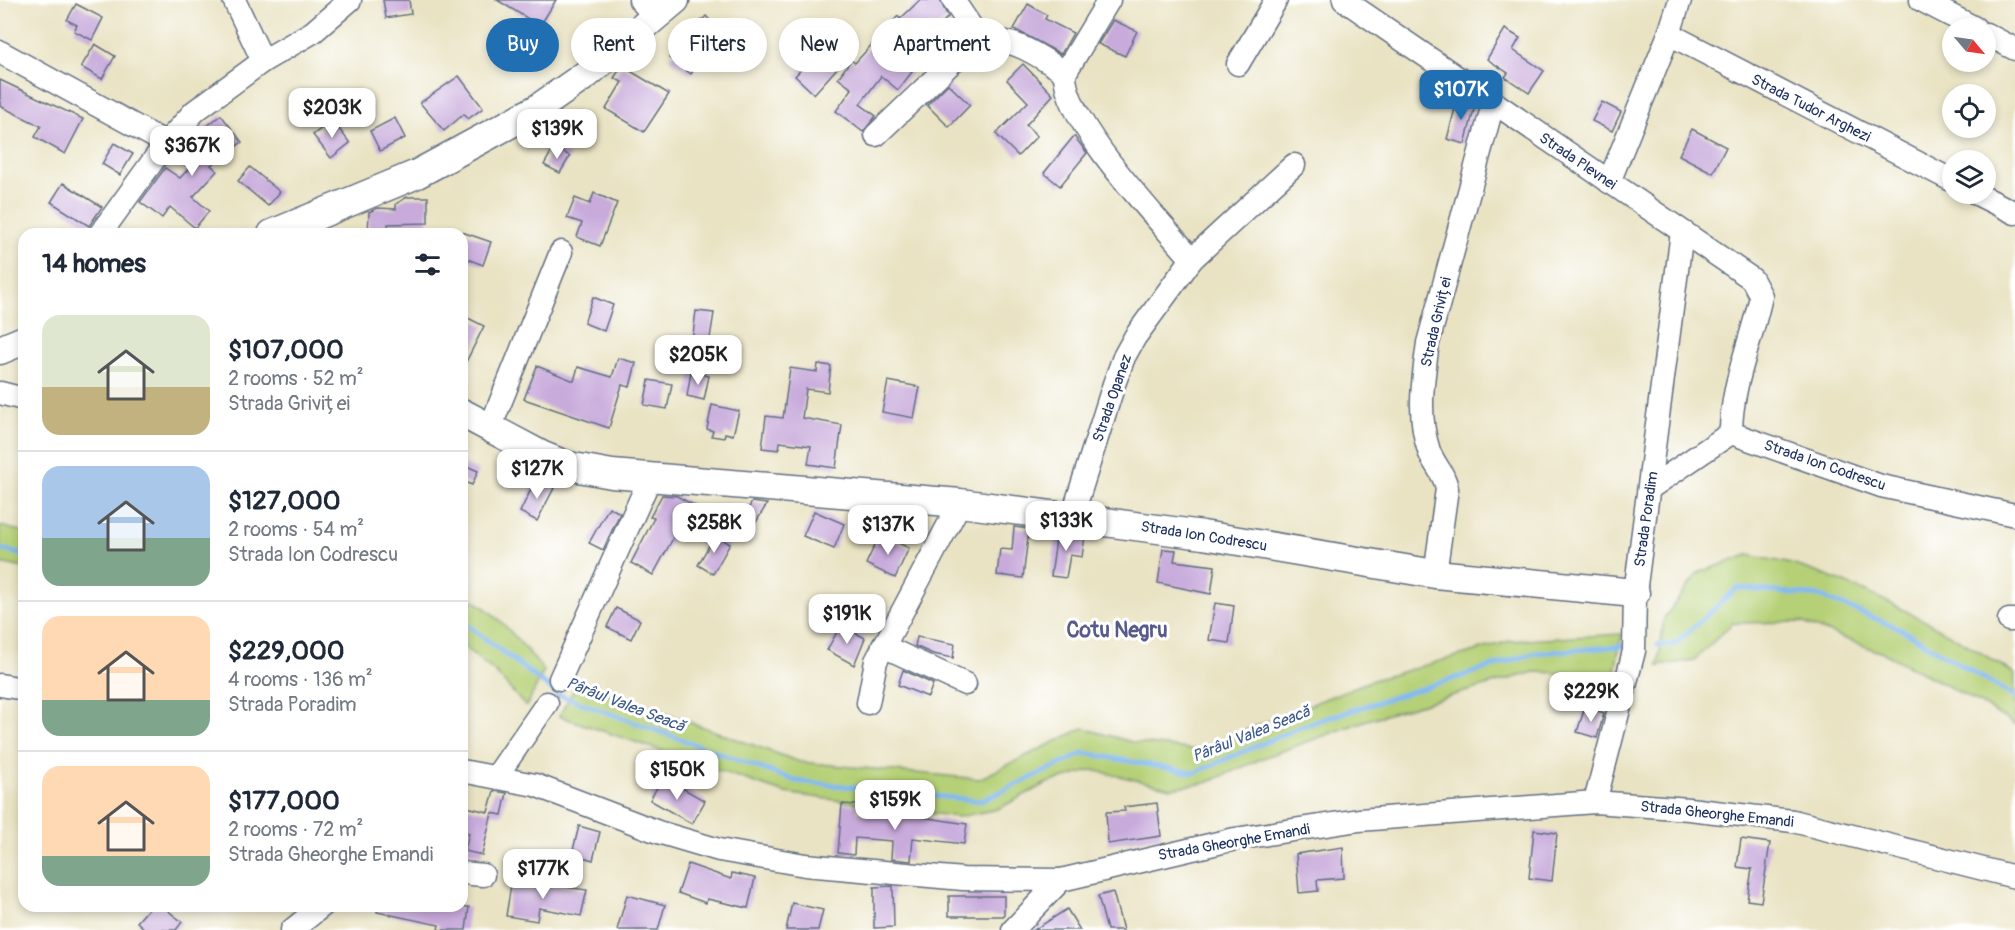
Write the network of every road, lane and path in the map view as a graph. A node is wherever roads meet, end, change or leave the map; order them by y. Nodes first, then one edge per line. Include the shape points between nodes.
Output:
1 (234, 0) edge
2 (350, 0) edge
3 (953, 0) edge
4 (1109, 0) edge
5 (1276, 0) edge
6 (1344, 0) edge
7 (1680, 0) edge
8 (1921, 0) edge
9 (657, 6) edge
10 (965, 18) edge
11 (1956, 18) edge
12 (1669, 34) junction
13 (1996, 39) edge
14 (1011, 44) edge
15 (2015, 49) edge
16 (0, 52) edge
17 (263, 61) junction
18 (1238, 64) dead end
19 (942, 72) edge
20 (1065, 73) junction
21 (1493, 104) junction
22 (876, 135) dead end
23 (165, 142) junction
24 (1294, 165) dead end
25 (1942, 175) edge
26 (1609, 182) junction
27 (1996, 204) edge
28 (2015, 213) edge
29 (104, 228) edge
30 (286, 228) edge
31 (1682, 232) junction
32 (561, 252) dead end
33 (1192, 259) junction
34 (18, 342) edge
35 (0, 350) edge
36 (0, 393) edge
37 (18, 398) edge
38 (468, 416) edge
39 (490, 428) junction
40 (1731, 433) junction
41 (651, 476) junction
42 (1650, 488) junction
43 (960, 503) junction
44 (2015, 514) edge
45 (1072, 517) junction
46 (1435, 574) junction
47 (1636, 605) junction
48 (883, 646) junction
49 (560, 680) dead end
50 (965, 684) dead end
51 (0, 685) edge
52 (18, 687) edge
53 (547, 703) dead end
54 (868, 704) dead end
55 (468, 772) edge
56 (496, 777) junction
57 (1595, 802) junction
58 (2015, 877) edge
59 (1061, 880) junction
60 (314, 912) edge
61 (292, 930) edge
62 (1013, 930) edge

1 - 17 street
2 - 17 street via 313,32
3 - 10 street
4 - 20 street
5 - 18 street
6 - 21 street, Strada Plevnei
7 - 12 street
8 - 11 street
9 - 30 main road via 587,74 537,109 417,174
12 - 25 street, Strada Tudor Arghezi
12 - 26 street
13 - 15 street
14 - 20 street
16 - 23 street
17 - 23 street via 195,111
19 - 22 street
20 - 33 street via 1064,84 1086,129
21 - 26 street, Strada Plevnei
21 - 46 street, Strada Griviței via 1428,343 1421,415 1430,455 1445,478 1447,489
23 - 29 street
24 - 33 street, Strada Opanez
26 - 31 street, Strada Plevnei
27 - 28 street
31 - 40 street, Strada Plevnei via 1752,279 1761,296 1737,380
31 - 42 street, Strada Poradim
32 - 39 street
33 - 45 street, Strada Opanez via 1124,357
34 - 35 main road
36 - 37 street
38 - 39 main road, Strada Ion Codrescu
39 - 41 main road, Strada Ion Codrescu via 568,466
40 - 42 street
40 - 44 street, Strada Ion Codrescu via 1881,486
41 - 43 main road, Strada Ion Codrescu
41 - 49 street
42 - 47 street, Strada Poradim
43 - 45 main road, Strada Ion Codrescu
43 - 48 street
45 - 46 main road, Strada Ion Codrescu
46 - 47 main road, Strada Ion Codrescu
47 - 57 street, Strada Poradim via 1634,651
48 - 50 street
48 - 54 street via 876,661
51 - 52 street
53 - 56 street
55 - 56 street, Strada Gheorghe Emandi
56 - 59 street, Strada Gheorghe Emandi via 535,785 658,832 719,850 874,872 963,879
57 - 58 street, Strada Gheorghe Emandi via 1689,808 1793,821
57 - 59 street, Strada Gheorghe Emandi via 1348,822 1235,839
59 - 62 street
60 - 61 street

